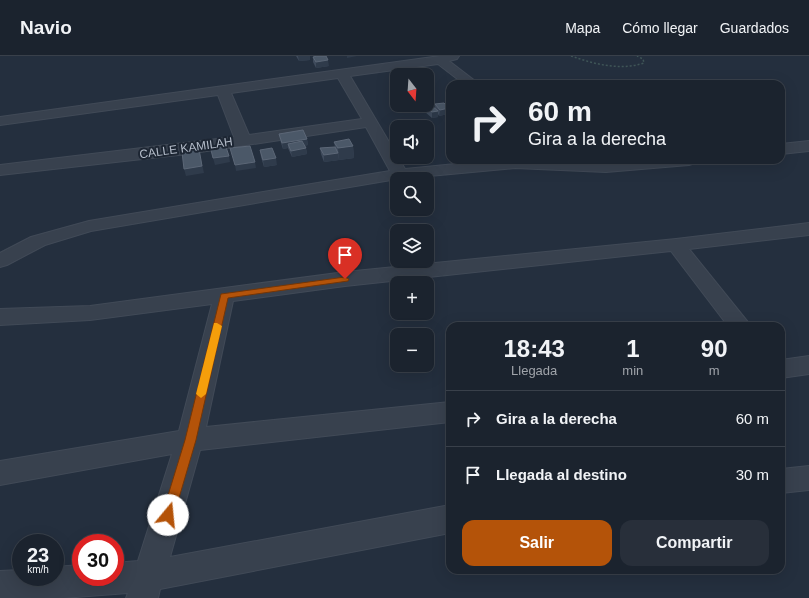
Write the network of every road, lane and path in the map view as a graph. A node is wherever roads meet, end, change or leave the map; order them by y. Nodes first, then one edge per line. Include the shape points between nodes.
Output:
1 (571, 56) edge
2 (637, 56) edge
3 (447, 58) edge
4 (342, 74) junction
5 (468, 80) edge
6 (223, 90) junction
7 (0, 120) edge
8 (371, 122) junction
9 (243, 140) junction
10 (809, 146) edge
11 (785, 149) edge
12 (505, 164) edge
13 (556, 164) edge
14 (656, 164) edge
15 (0, 170) edge
16 (399, 172) edge
17 (421, 172) edge
18 (390, 176) edge
19 (809, 229) edge
20 (676, 245) junction
21 (0, 261) edge
22 (224, 296) junction
23 (0, 317) edge
24 (737, 322) edge
25 (809, 365) edge
26 (785, 368) edge
27 (446, 412) edge
28 (190, 440) junction
29 (0, 473) edge
30 (809, 478) edge
31 (785, 481) edge
32 (446, 520) edge
33 (0, 587) edge
34 (146, 587) edge

1 - 2 path via 598,64 621,66 644,63 643,59
3 - 4 street
3 - 5 street
4 - 6 street
4 - 8 street
6 - 7 street
6 - 9 street
8 - 9 street, CALLE KAMILAH
8 - 16 street
9 - 15 street, CALLE KAMILAH via 171,151
10 - 11 street
12 - 17 street
13 - 14 street via 606,167
18 - 21 street via 89,226 38,241
19 - 20 street
20 - 22 street via 345,279
20 - 24 street
22 - 23 street via 90,312
22 - 28 street
25 - 26 street
27 - 28 street
28 - 29 street
28 - 34 street
30 - 31 street
32 - 34 street
33 - 34 street

